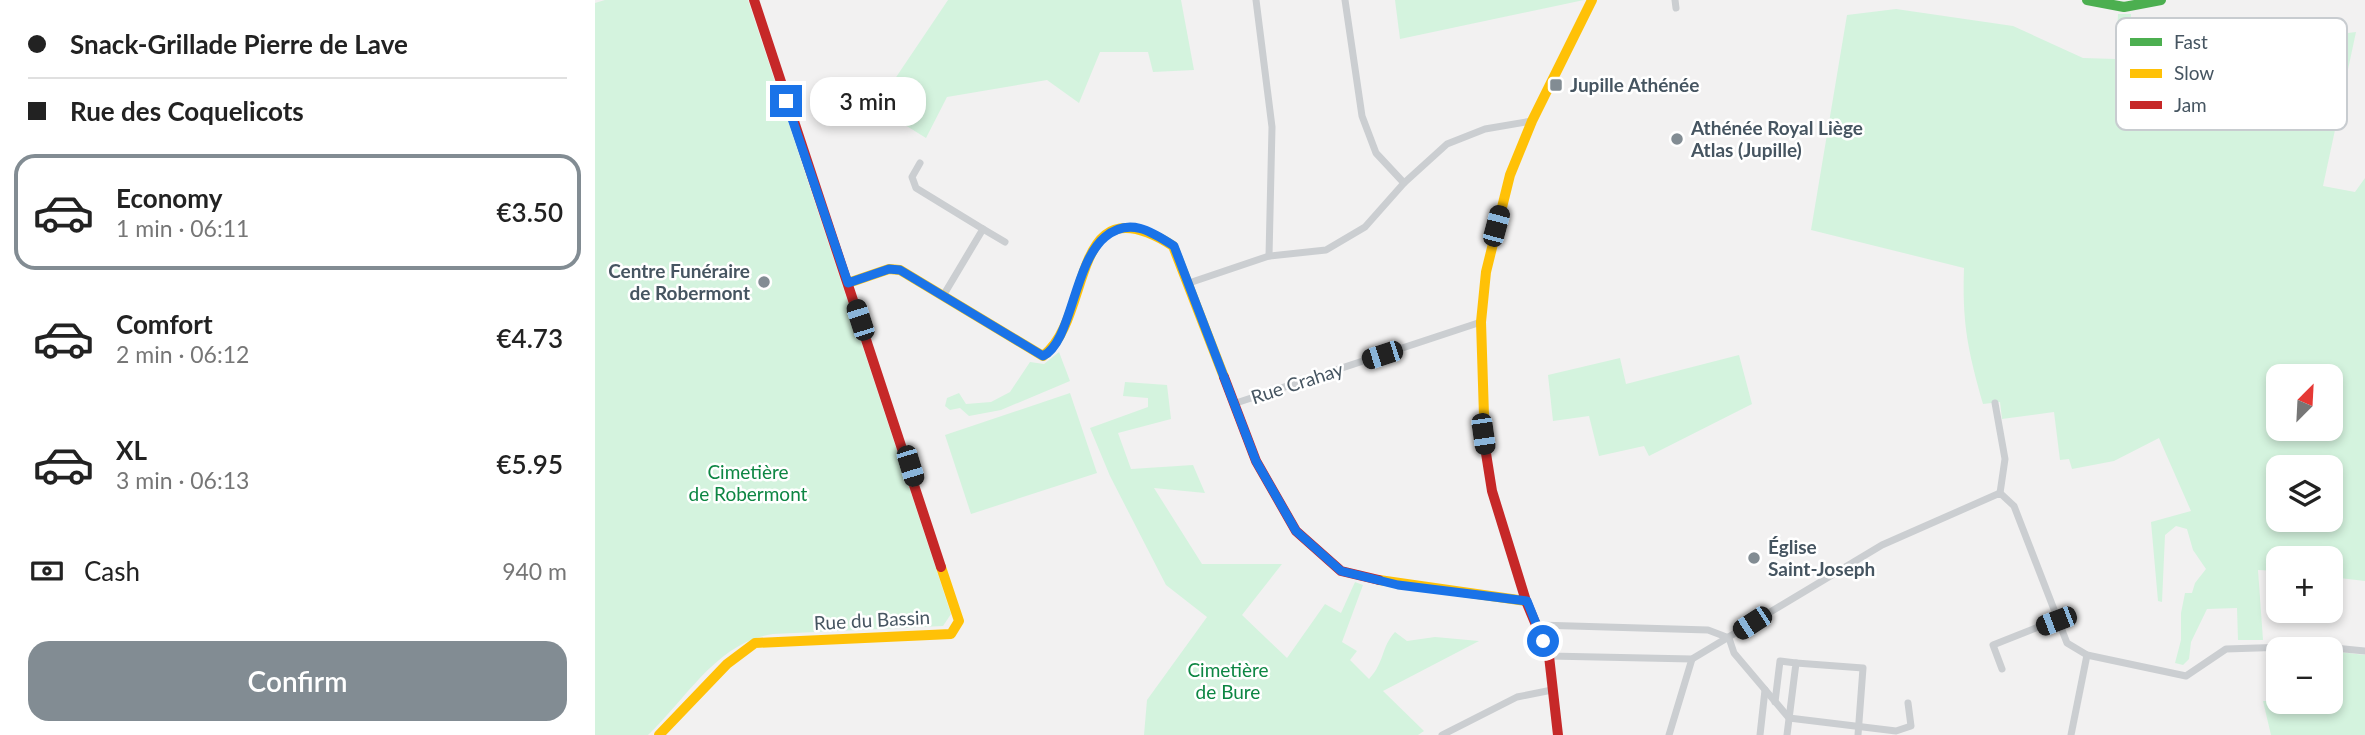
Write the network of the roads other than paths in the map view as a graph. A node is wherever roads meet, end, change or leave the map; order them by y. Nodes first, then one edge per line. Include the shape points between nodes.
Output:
1 (754, 0) edge
2 (1256, 0) edge
3 (1345, 0) edge
4 (1592, 0) edge
5 (2087, 0) edge
6 (2161, 0) edge
7 (1532, 121) junction
8 (920, 163) dead end
9 (1405, 183) junction
10 (983, 229) junction
11 (1005, 242) dead end
12 (1269, 256) junction
13 (848, 283) junction
14 (1189, 283) junction
15 (943, 296) junction
16 (1481, 322) junction
17 (1995, 403) dead end
18 (1233, 404) junction
19 (2000, 493) junction
20 (1527, 601) junction
21 (2056, 621) junction
22 (1538, 625) junction
23 (1729, 638) junction
24 (2365, 652) edge
25 (2087, 655) junction
26 (1549, 656) junction
27 (1692, 659) junction
28 (1796, 663) junction
29 (2003, 669) dead end
30 (1552, 690) junction
31 (1765, 690) junction
32 (1775, 702) junction
33 (1908, 703) dead end
34 (1789, 718) junction
35 (1859, 726) junction
36 (659, 735) edge
37 (1442, 735) edge
38 (1558, 735) edge
39 (1669, 735) edge
40 (1761, 735) edge
41 (1787, 735) edge
42 (1859, 735) edge
43 (2071, 735) edge

1 - 13 street
2 - 12 street via 1272,127
3 - 9 street via 1362,116 1376,153
4 - 7 street
5 - 6 street via 2109,8 2137,8
7 - 9 street via 1485,129 1447,144
7 - 16 street via 1510,174 1496,226
8 - 10 street via 912,177 916,188
9 - 12 street via 1365,227 1327,250
10 - 11 street
10 - 15 street
12 - 14 street
13 - 15 street via 889,269 900,270
13 - 36 street, Rue du Bassin via 959,621 951,634 755,643 727,664
14 - 15 street via 1174,246 1148,229 1115,229 1093,248 1062,334 1043,356
14 - 18 street
16 - 18 street, Rue Crahay
16 - 20 street via 1485,453 1492,491
17 - 19 street via 2005,459
18 - 20 street via 1256,461 1296,531 1341,571 1398,585
19 - 21 street via 2014,506
19 - 23 street via 1882,545
20 - 22 street
21 - 25 street via 2067,643
21 - 29 street via 1993,645
22 - 23 street via 1708,630
22 - 26 street
23 - 27 street
23 - 31 street via 1734,653
24 - 25 street via 2315,646 2226,649 2186,676
25 - 43 street
26 - 27 street
26 - 30 street
27 - 39 street
28 - 32 street via 1780,662
28 - 34 street
28 - 35 street via 1863,668
30 - 37 street via 1517,697
30 - 38 street
31 - 32 street
31 - 40 street
32 - 34 street
33 - 35 street via 1912,726 1896,731
34 - 35 street
34 - 41 street
35 - 42 street

